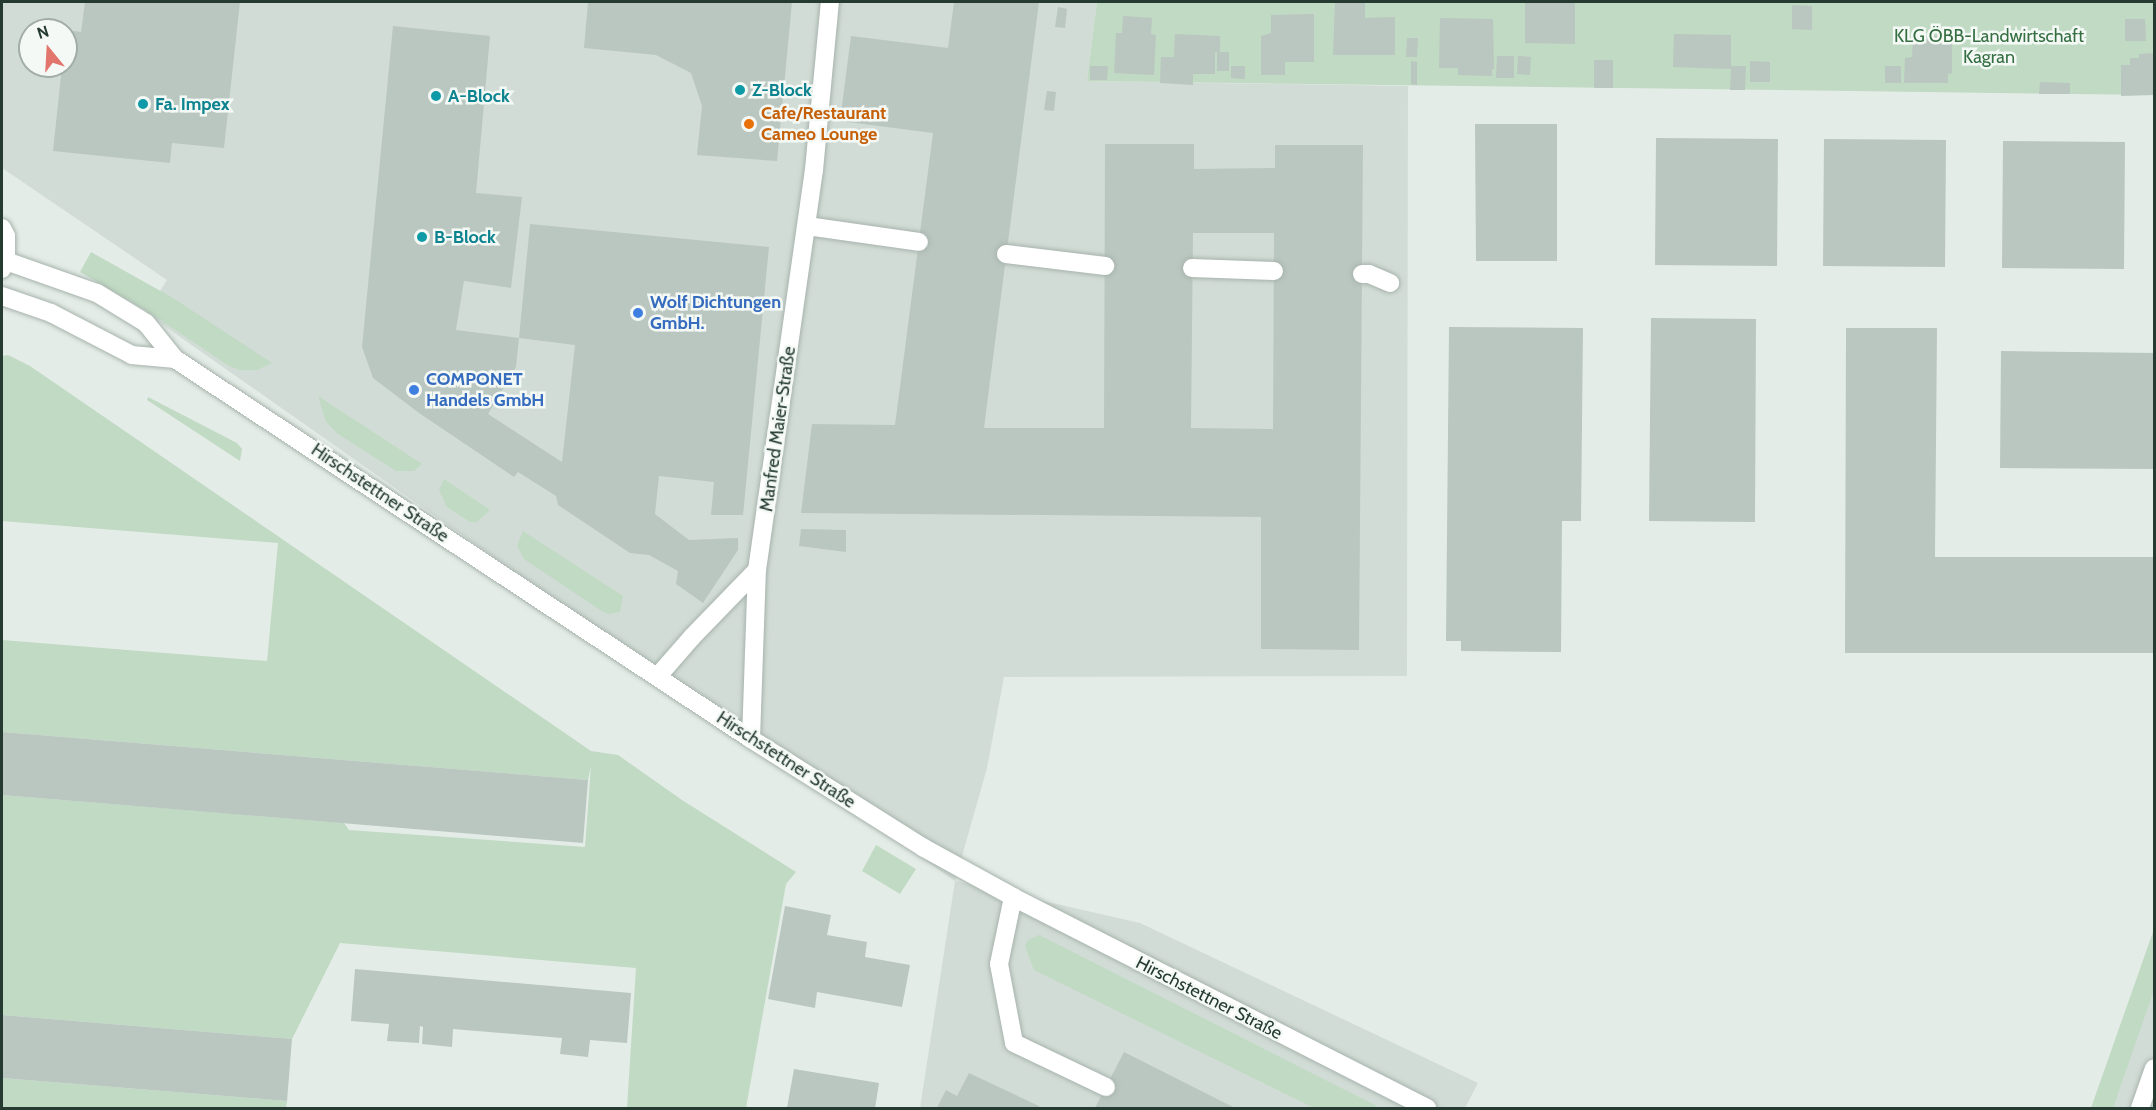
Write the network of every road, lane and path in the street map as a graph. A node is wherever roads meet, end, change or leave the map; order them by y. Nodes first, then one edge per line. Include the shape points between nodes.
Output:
1 (830, 2) edge
2 (807, 226) junction
3 (2, 228) edge
4 (919, 242) dead end
5 (1006, 254) dead end
6 (4, 265) edge
7 (1105, 266) dead end
8 (1192, 268) dead end
9 (1274, 271) dead end
10 (1362, 274) dead end
11 (1390, 283) dead end
12 (2, 296) edge
13 (175, 359) junction
14 (758, 570) junction
15 (658, 676) junction
16 (751, 739) junction
17 (1013, 897) junction
18 (2154, 1068) edge
19 (1106, 1087) dead end
20 (1427, 1108) edge
21 (2140, 1108) edge

1 - 2 main road, Manfred Maier-Straße
2 - 4 main road
2 - 14 main road, Manfred Maier-Straße
3 - 6 main road, Hirschstettner Straße via 6,236
5 - 7 main road
6 - 13 main road, Hirschstettner Straße via 98,293 146,323
8 - 9 main road
10 - 11 main road
12 - 13 main road, Hirschstettner Straße via 51,313 132,355
13 - 15 main road, Hirschstettner Straße
14 - 15 main road
14 - 16 main road, Manfred Maier-Straße
15 - 16 main road, Hirschstettner Straße
16 - 17 main road, Hirschstettner Straße via 924,848
17 - 19 main road via 999,964 1014,1043
17 - 20 main road, Hirschstettner Straße
18 - 21 main road

